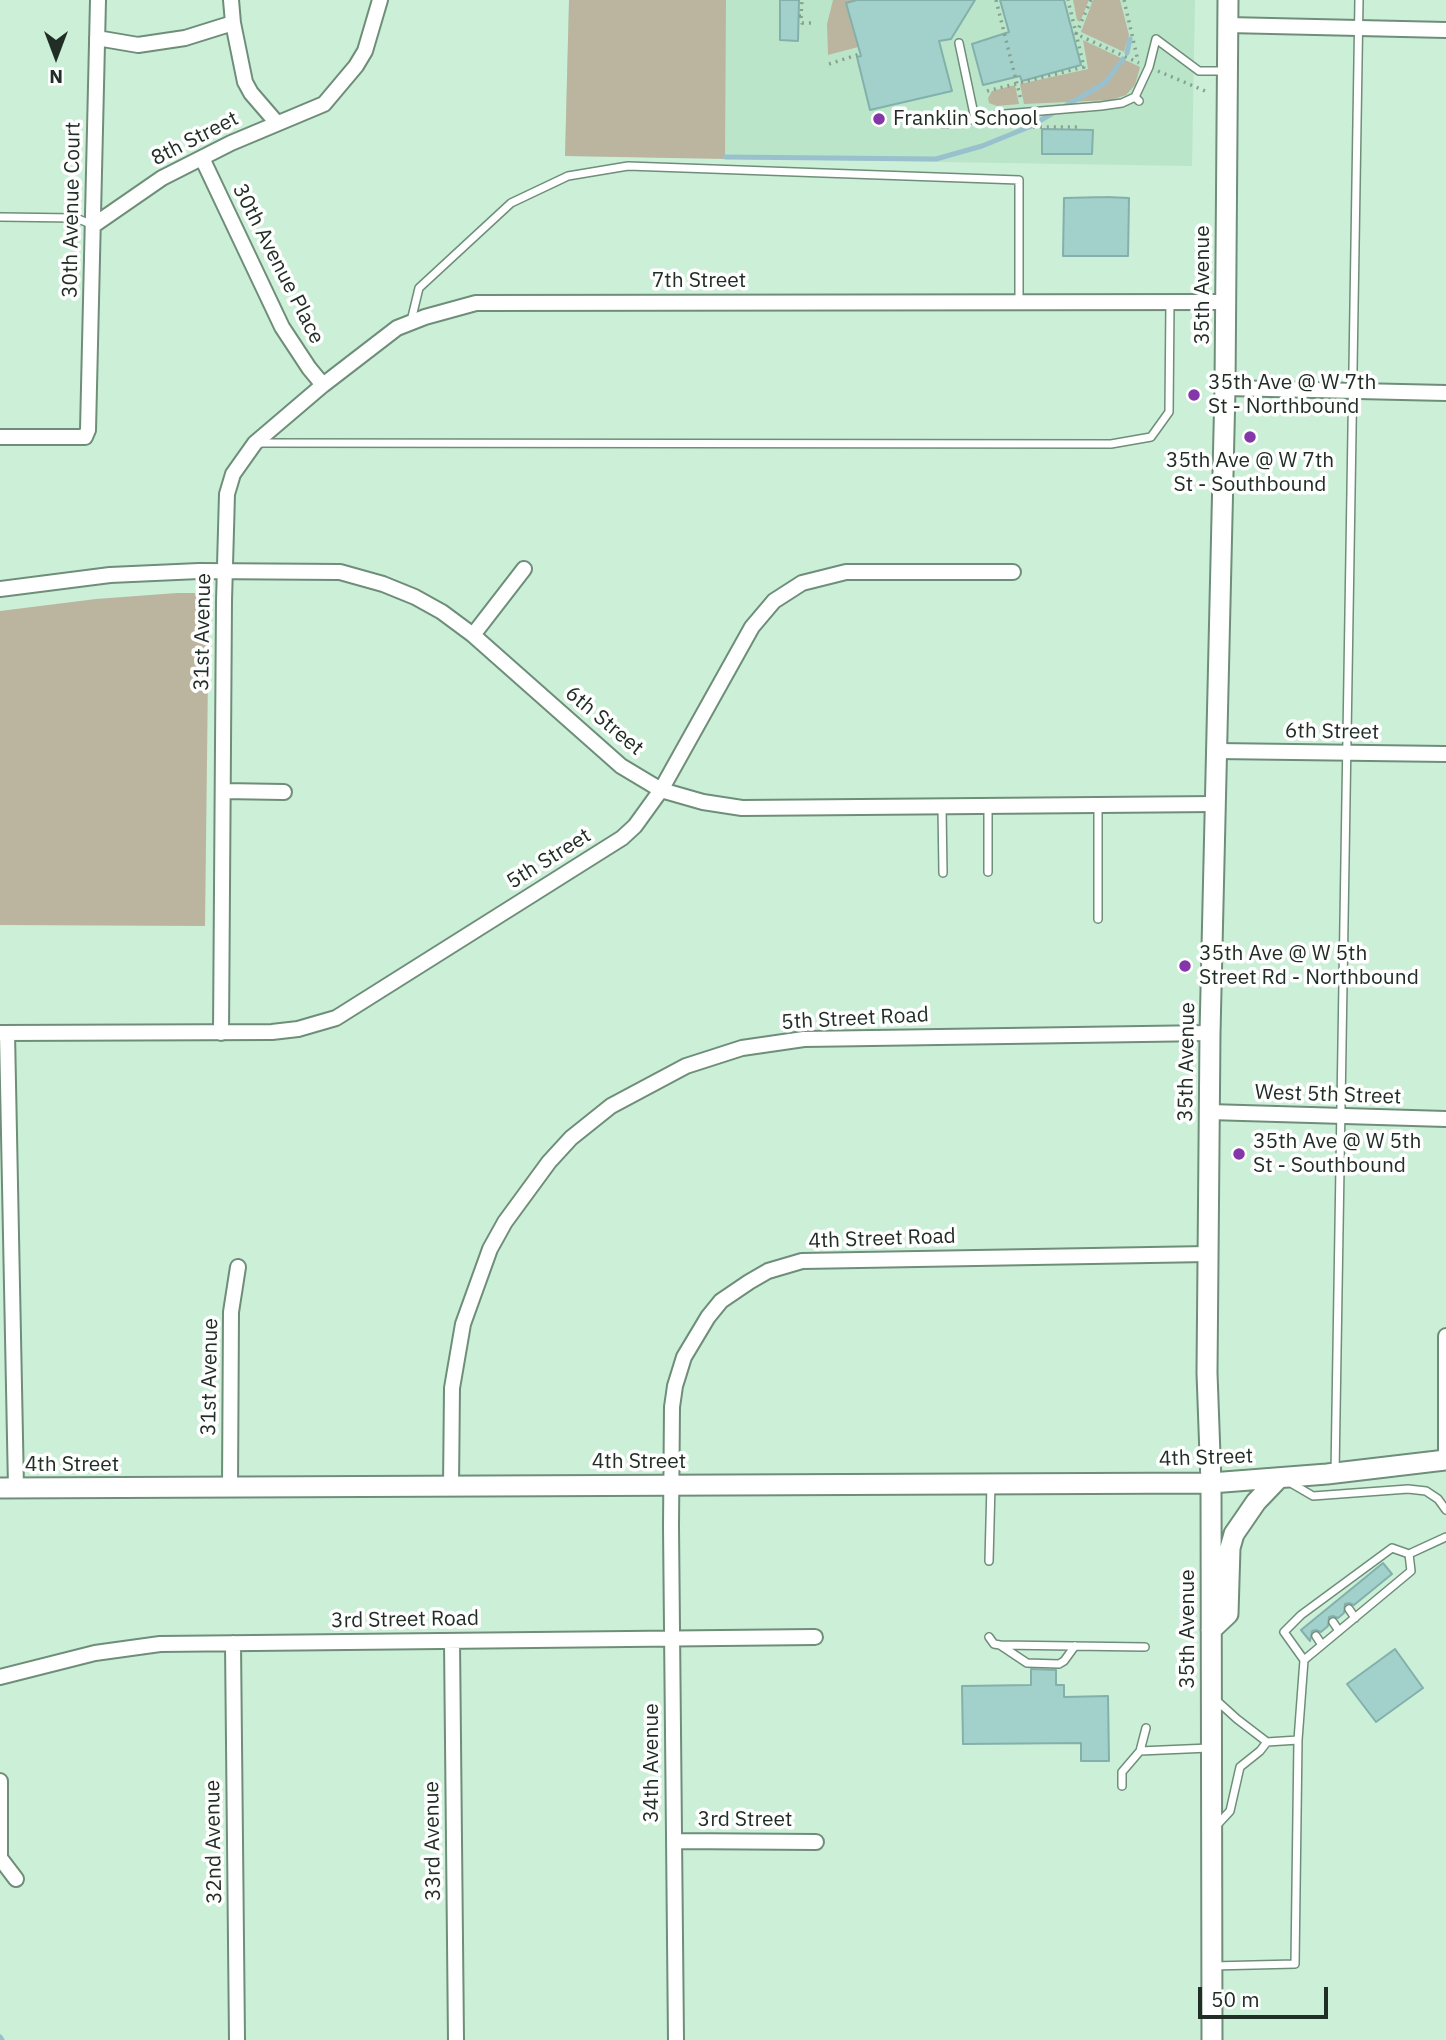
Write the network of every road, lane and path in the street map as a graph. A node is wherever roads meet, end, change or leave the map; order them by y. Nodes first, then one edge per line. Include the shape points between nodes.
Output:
1 (98, 0) edge
2 (231, 0) edge
3 (380, 0) edge
4 (802, 0) edge
5 (996, 0) edge
6 (1068, 0) edge
7 (1091, 0) edge
8 (1124, 0) edge
9 (1228, 0) edge
10 (1359, 0) edge
11 (233, 23) junction
12 (812, 23) dead end
13 (1228, 24) junction
14 (1359, 28) junction
15 (1446, 30) edge
16 (1076, 34) junction
17 (97, 38) junction
18 (959, 43) dead end
19 (860, 54) dead end
20 (829, 64) dead end
21 (1156, 70) dead end
22 (1227, 71) junction
23 (1017, 83) junction
24 (987, 91) dead end
25 (1205, 91) dead end
26 (1027, 113) junction
27 (975, 119) junction
28 (276, 122) junction
29 (944, 124) dead end
30 (1077, 130) dead end
31 (202, 158) junction
32 (0, 217) edge
33 (93, 225) junction
34 (1019, 302) junction
35 (1170, 302) junction
36 (1225, 302) junction
37 (411, 322) junction
38 (323, 385) junction
39 (1225, 388) junction
40 (1353, 391) junction
41 (1446, 393) edge
42 (0, 437) edge
43 (255, 443) junction
44 (233, 474) joint
45 (524, 569) dead end
46 (225, 571) junction
47 (1013, 572) dead end
48 (0, 589) edge
49 (473, 635) junction
50 (1217, 751) junction
51 (1345, 753) junction
52 (1446, 754) edge
53 (661, 790) junction
54 (223, 791) junction
55 (284, 792) dead end
56 (1216, 804) junction
57 (1098, 806) junction
58 (942, 807) junction
59 (988, 807) junction
60 (988, 872) dead end
61 (943, 873) dead end
62 (1098, 919) dead end
63 (4, 1033) edge
64 (222, 1033) junction
65 (1210, 1033) junction
66 (1209, 1112) junction
67 (1342, 1116) junction
68 (1446, 1119) edge
69 (1209, 1254) junction
70 (238, 1267) dead end
71 (1446, 1336) edge
72 (1446, 1453) edge
73 (1446, 1460) edge
74 (1335, 1473) junction
75 (1281, 1478) junction
76 (1211, 1483) junction
77 (991, 1484) junction
78 (672, 1485) junction
79 (451, 1486) junction
80 (230, 1487) junction
81 (8, 1488) edge
82 (1446, 1510) edge
83 (1446, 1537) edge
84 (1409, 1554) junction
85 (989, 1560) dead end
86 (1380, 1584) dead end
87 (1335, 1590) junction
88 (1386, 1592) junction
89 (1366, 1596) dead end
90 (1341, 1597) dead end
91 (1316, 1604) junction
92 (1372, 1604) junction
93 (1349, 1609) dead end
94 (1323, 1611) dead end
95 (1301, 1615) junction
96 (1355, 1618) junction
97 (1332, 1622) dead end
98 (1307, 1624) dead end
99 (1211, 1629) junction
100 (1339, 1631) junction
101 (1316, 1636) dead end
102 (815, 1637) dead end
103 (989, 1637) dead end
104 (672, 1638) junction
105 (452, 1641) junction
106 (233, 1643) junction
107 (1000, 1645) junction
108 (1322, 1645) junction
109 (1075, 1646) junction
110 (1145, 1647) dead end
111 (1304, 1660) junction
112 (0, 1677) edge
113 (1211, 1696) junction
114 (1146, 1728) dead end
115 (1298, 1740) junction
116 (1267, 1742) junction
117 (1211, 1748) junction
118 (1140, 1751) junction
119 (0, 1781) edge
120 (1122, 1786) dead end
121 (1212, 1831) junction
122 (674, 1841) junction
123 (816, 1842) dead end
124 (16, 1879) dead end
125 (1212, 1966) junction
126 (237, 2040) edge
127 (456, 2040) edge
128 (677, 2040) edge
129 (1212, 2040) edge

1 - 17 street, 30th Avenue Court
2 - 11 street
3 - 28 street, 8th Street via 365,51 324,104
4 - 12 path via 802,23
5 - 23 path
6 - 16 path
7 - 16 path
8 - 16 path via 1139,63
9 - 13 main road, 35th Avenue
10 - 14 lane
11 - 17 street via 185,38 138,45
11 - 28 street via 245,82
13 - 14 street
13 - 22 main road, 35th Avenue
14 - 15 street
14 - 40 lane
16 - 23 path via 1084,67
17 - 33 street, 30th Avenue Court
18 - 27 lane
19 - 20 path
21 - 25 path
22 - 26 lane via 1199,71 1156,39 1137,99
22 - 36 main road, 35th Avenue
23 - 24 path
23 - 26 path
26 - 27 lane
26 - 30 path via 1029,127
27 - 29 lane
28 - 31 street, 8th Street
31 - 33 street, 8th Street via 162,178
31 - 38 street, 30th Avenue Place via 282,327
32 - 33 lane via 76,218
33 - 42 street, 30th Avenue Court via 85,437
34 - 35 street, 7th Street
34 - 37 street, 7th Street via 476,303
34 - 37 lane via 1019,180 628,166 568,176 512,203 419,288
35 - 36 street, 7th Street
35 - 43 lane via 1169,412 1151,437 1111,444
36 - 39 main road, 35th Avenue
37 - 38 street, 7th Street
38 - 43 street, 7th Street
39 - 40 street
39 - 50 main road, 35th Avenue
40 - 41 street
40 - 51 lane
43 - 44 street, 7th Street
44 - 46 street, 31st Avenue
45 - 49 street
46 - 48 street, 6th Street via 110,575
46 - 49 street, 6th Street via 340,572 415,597
46 - 54 street, 31st Avenue
47 - 53 street, 5th Street via 846,572 802,583 774,601 752,627
49 - 53 street, 6th Street via 600,750
50 - 51 street, 6th Street
50 - 56 main road, 35th Avenue
51 - 52 street, 6th Street
51 - 67 lane
53 - 58 street, 6th Street via 741,808
53 - 64 street, 5th Street via 622,838 336,1018 298,1029
54 - 55 street
54 - 64 street, 31st Avenue
56 - 57 street, 6th Street
56 - 65 main road, 35th Avenue
57 - 59 street, 6th Street
57 - 62 lane
58 - 59 street, 6th Street
58 - 61 lane
59 - 60 lane
63 - 64 street, 5th Street
63 - 81 street
65 - 66 main road, 35th Avenue
65 - 79 street, 5th Street Road via 804,1039 741,1048 686,1066 611,1106 550,1162 490,1249 463,1324 452,1388
66 - 67 street, West 5th Street
66 - 69 main road, 35th Avenue
67 - 68 street, West 5th Street
67 - 74 lane
69 - 76 main road, 35th Avenue
69 - 78 street, 4th Street Road via 819,1259 768,1271 721,1301 684,1357 672,1407
70 - 80 street, 31st Avenue via 231,1312
71 - 72 street
73 - 74 main road, 4th Street
74 - 75 main road, 4th Street
75 - 76 main road, 4th Street
75 - 82 lane via 1313,1496 1426,1491
75 - 99 main road via 1256,1502 1234,1534 1228,1614
76 - 77 main road, 4th Street
76 - 99 main road, 35th Avenue
77 - 78 main road, 4th Street
77 - 85 lane
78 - 79 main road, 4th Street
78 - 104 street, 34th Avenue
79 - 80 main road, 4th Street
80 - 81 main road, 4th Street
83 - 84 lane
84 - 87 lane via 1392,1549 1355,1581
84 - 88 lane via 1411,1571
86 - 88 lane
87 - 90 lane
87 - 91 lane
88 - 92 lane
89 - 92 lane
91 - 94 lane
91 - 95 lane
92 - 96 lane
93 - 96 lane
95 - 98 lane
95 - 111 lane via 1284,1632
96 - 100 lane
97 - 100 lane
99 - 113 main road, 35th Avenue
100 - 108 lane
101 - 108 lane
102 - 104 street, 3rd Street Road
103 - 107 lane
104 - 105 street, 3rd Street Road
104 - 122 street, 34th Avenue
105 - 106 street, 3rd Street Road
105 - 127 street, 33rd Avenue
106 - 112 street, 3rd Street Road via 160,1644 95,1653
106 - 126 street, 32nd Avenue
107 - 109 lane
107 - 109 lane via 1022,1662 1037,1664 1059,1664
108 - 111 lane
109 - 110 lane
111 - 115 lane
113 - 116 lane
113 - 117 main road, 35th Avenue
114 - 118 lane
115 - 116 lane
115 - 125 lane via 1295,1964
116 - 121 lane via 1240,1767 1230,1811
117 - 118 lane
117 - 121 main road, 35th Avenue
118 - 120 lane via 1122,1772
119 - 124 street via 0,1858
121 - 125 main road, 35th Avenue
122 - 123 street, 3rd Street
122 - 128 street, 34th Avenue
125 - 129 main road, 35th Avenue

